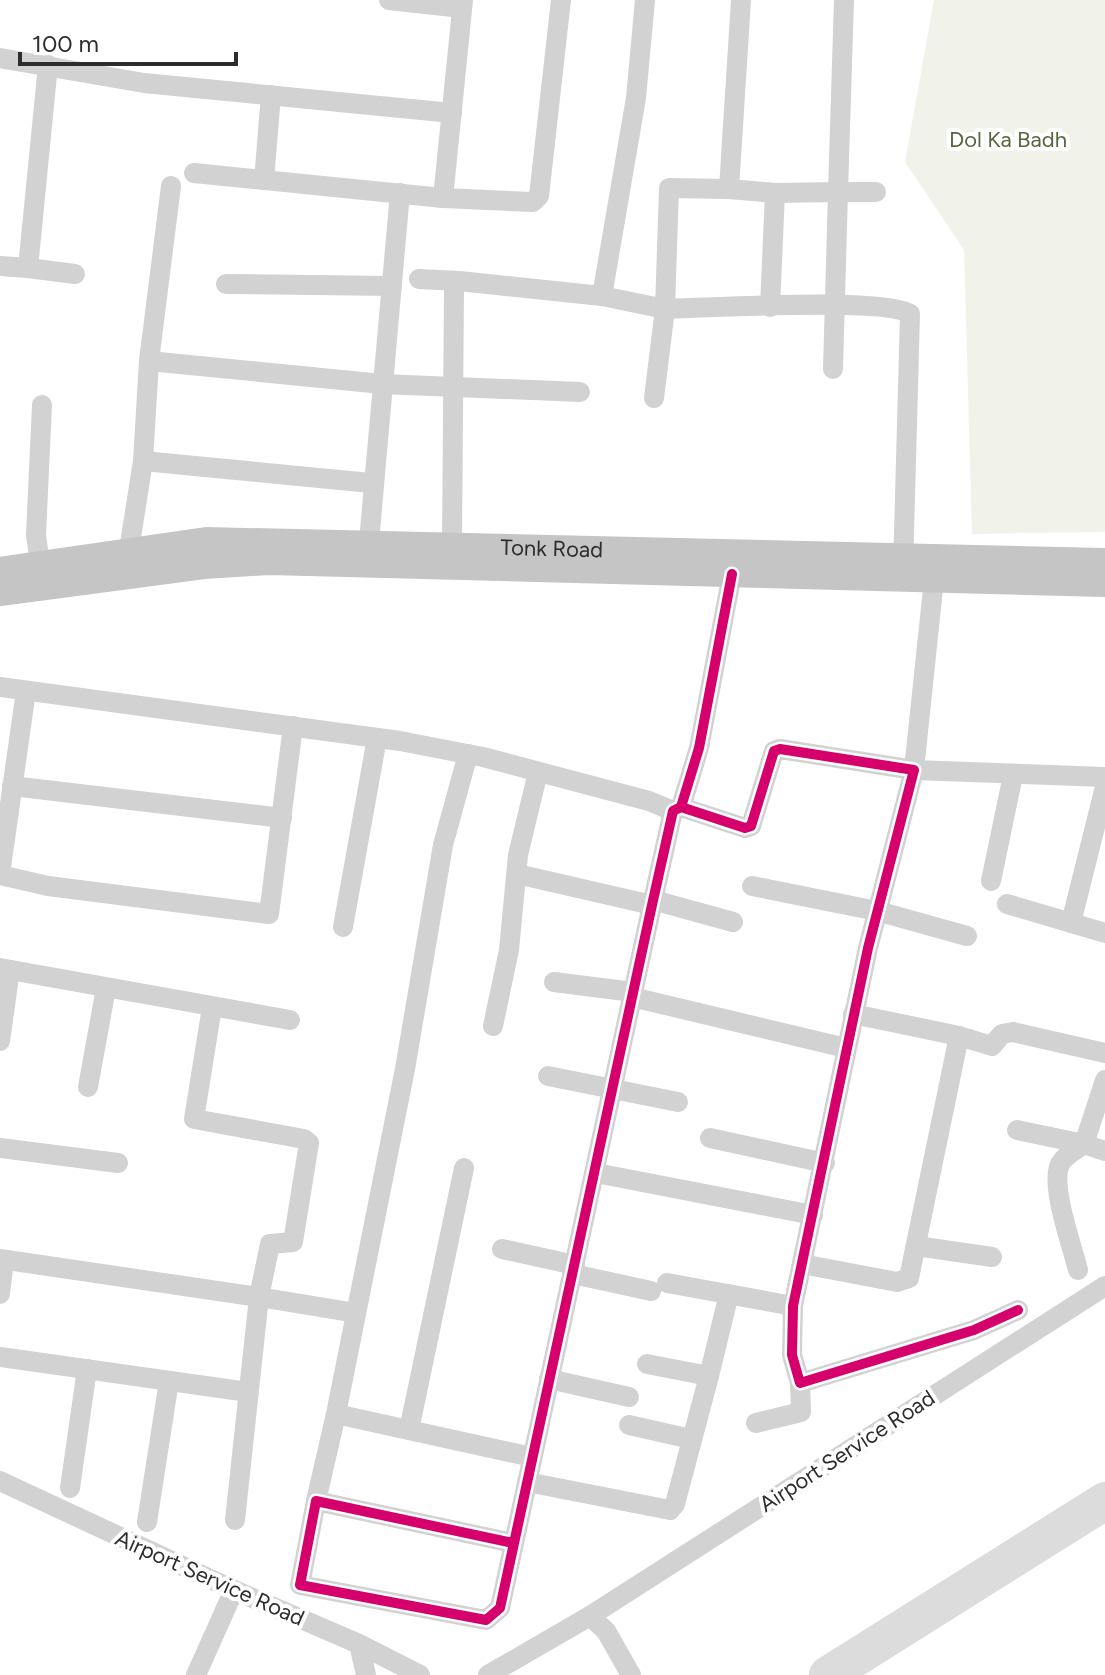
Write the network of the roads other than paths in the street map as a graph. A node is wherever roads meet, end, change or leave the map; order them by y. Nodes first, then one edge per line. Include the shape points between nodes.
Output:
1 (389, 0) edge
2 (561, 0) edge
3 (645, 0) edge
4 (741, 0) edge
5 (844, 0) edge
6 (462, 4) edge
7 (0, 58) edge
8 (48, 65) junction
9 (271, 95) junction
10 (452, 113) junction
11 (194, 173) dead end
12 (264, 180) junction
13 (171, 186) dead end
14 (729, 189) junction
15 (838, 192) junction
16 (876, 192) dead end
17 (400, 193) junction
18 (775, 193) junction
19 (443, 198) junction
20 (0, 266) edge
21 (28, 268) junction
22 (75, 274) dead end
23 (419, 279) dead end
24 (459, 281) junction
25 (226, 284) dead end
26 (392, 286) junction
27 (602, 296) junction
28 (834, 305) junction
29 (770, 307) junction
30 (665, 309) junction
31 (149, 361) junction
32 (833, 369) dead end
33 (382, 384) junction
34 (452, 388) junction
35 (580, 392) dead end
36 (654, 398) dead end
37 (42, 405) dead end
38 (143, 461) junction
39 (371, 483) junction
40 (369, 542) junction
41 (452, 544) junction
42 (129, 550) junction
43 (1105, 561) edge
44 (40, 564) junction
45 (903, 567) junction
46 (0, 570) edge
47 (732, 574) junction
48 (934, 579) junction
49 (1105, 584) edge
50 (0, 593) edge
51 (0, 687) edge
52 (26, 691) junction
53 (293, 726) junction
54 (377, 738) junction
55 (468, 754) junction
56 (914, 770) junction
57 (538, 772) junction
58 (1013, 775) junction
59 (1105, 777) edge
60 (12, 786) junction
61 (1105, 787) edge
62 (677, 809) junction
63 (282, 818) junction
64 (0, 874) edge
65 (517, 874) junction
66 (991, 881) dead end
67 (752, 886) dead end
68 (652, 902) junction
69 (1007, 904) dead end
70 (877, 911) junction
71 (733, 922) dead end
72 (1071, 923) junction
73 (343, 927) dead end
74 (1105, 933) edge
75 (967, 936) dead end
76 (5, 969) edge
77 (554, 982) dead end
78 (106, 988) junction
79 (633, 994) junction
80 (212, 1007) junction
81 (853, 1014) junction
82 (290, 1020) dead end
83 (493, 1026) dead end
84 (959, 1036) junction
85 (0, 1041) edge
86 (846, 1048) junction
87 (1105, 1053) edge
88 (548, 1076) dead end
89 (1105, 1080) edge
90 (88, 1087) dead end
91 (614, 1089) junction
92 (678, 1102) dead end
93 (1017, 1130) dead end
94 (710, 1138) dead end
95 (1084, 1144) junction
96 (0, 1148) edge
97 (1105, 1151) edge
98 (118, 1163) dead end
99 (825, 1163) junction
100 (464, 1168) dead end
101 (596, 1173) junction
102 (813, 1215) junction
103 (916, 1246) junction
104 (502, 1249) dead end
105 (992, 1257) dead end
106 (2, 1259) edge
107 (802, 1264) junction
108 (574, 1270) junction
109 (1078, 1270) dead end
110 (1105, 1286) edge
111 (0, 1294) edge
112 (729, 1294) junction
113 (259, 1297) junction
114 (793, 1306) junction
115 (1018, 1310) dead end
116 (356, 1313) junction
117 (0, 1357) edge
118 (647, 1364) dead end
119 (87, 1369) junction
120 (709, 1376) junction
121 (549, 1379) junction
122 (169, 1381) junction
123 (800, 1383) junction
124 (248, 1392) junction
125 (629, 1397) dead end
126 (336, 1414) junction
127 (756, 1423) dead end
128 (629, 1425) dead end
129 (409, 1430) junction
130 (691, 1439) junction
131 (532, 1457) junction
132 (0, 1481) edge
133 (527, 1482) junction
134 (70, 1488) dead end
135 (316, 1501) junction
136 (235, 1520) dead end
137 (147, 1522) dead end
138 (513, 1543) junction
139 (234, 1590) junction
140 (590, 1616) junction
141 (359, 1644) junction
142 (196, 1675) edge
143 (366, 1675) edge
144 (420, 1675) edge
145 (488, 1675) edge
146 (631, 1675) edge

1 - 6 street
2 - 19 street via 539,196 533,202
3 - 27 street via 636,98
4 - 14 street
5 - 15 street
6 - 10 street
7 - 8 street
8 - 9 street via 144,83
8 - 21 street
9 - 10 street
9 - 12 street
10 - 19 street
11 - 12 street
12 - 17 street
13 - 31 street
14 - 18 street
14 - 30 street via 669,188
15 - 16 street
15 - 18 street
15 - 28 street
17 - 19 street
17 - 26 street
18 - 29 street
20 - 21 street
21 - 22 street
23 - 24 street
24 - 27 street
24 - 34 street via 454,289
25 - 26 street
26 - 33 street
27 - 30 street
28 - 29 street
28 - 32 street
28 - 45 street via 901,308 910,314
29 - 30 street
30 - 36 street
31 - 33 street
31 - 38 street
33 - 34 street
33 - 39 street
34 - 35 street
34 - 41 street
37 - 44 street via 36,535
38 - 39 street
38 - 42 street
39 - 40 street
40 - 41 main road, Tonk Road
40 - 42 main road, Tonk Road via 206,540
41 - 45 main road, Tonk Road
42 - 44 main road, Tonk Road
43 - 45 main road, Tonk Road
44 - 46 main road, Tonk Road
45 - 47 main road, Tonk Road
45 - 48 main road, Tonk Road
47 - 50 main road, Tonk Road via 269,562
47 - 62 street via 699,748
48 - 49 main road, Tonk Road
48 - 56 street
51 - 52 street
52 - 53 street
52 - 60 street
53 - 54 street
53 - 63 street
54 - 55 street
54 - 73 street
55 - 57 street
55 - 116 street via 443,845
56 - 58 street
56 - 62 street via 780,749 774,751 751,826
56 - 70 street
57 - 62 street
57 - 65 street
58 - 59 street
58 - 66 street
60 - 63 street
60 - 64 street
61 - 72 street
62 - 68 street
63 - 64 street via 269,914 48,886
65 - 68 street
65 - 83 street
67 - 70 street
68 - 71 street
68 - 79 street
69 - 72 street
70 - 75 street
70 - 81 street
72 - 74 street
76 - 78 street
76 - 85 street
77 - 79 street
78 - 80 street
78 - 90 street
79 - 86 street
79 - 91 street
80 - 82 street
80 - 113 street via 194,1119 309,1141 293,1242 270,1244
81 - 84 street
81 - 86 street
84 - 87 street via 992,1046 1002,1034 1013,1032
84 - 103 street
86 - 99 street
88 - 91 street
89 - 95 street
91 - 92 street
91 - 101 street
93 - 95 street
94 - 99 street
95 - 97 street
95 - 109 street via 1060,1165 1057,1181
96 - 98 street
99 - 102 street
100 - 129 street
101 - 102 street
101 - 108 street
102 - 107 street
103 - 105 street
103 - 107 street via 909,1278 897,1282
104 - 108 street
106 - 111 street
106 - 113 street
107 - 114 street
108 - 112 street
108 - 121 street
110 - 140 street, Airport Service Road
112 - 114 street
112 - 120 street
113 - 116 street
113 - 124 street
114 - 123 street via 792,1355
115 - 123 street via 974,1330
116 - 126 street
117 - 119 street
118 - 120 street
119 - 122 street
119 - 134 street
120 - 130 street
121 - 125 street
121 - 131 street
122 - 124 street
122 - 137 street
123 - 127 street via 801,1412
124 - 136 street
126 - 129 street
126 - 135 street
128 - 130 street
129 - 131 street
130 - 133 street via 670,1510
131 - 133 street
132 - 139 street, Airport Service Road
133 - 138 street
135 - 138 street
135 - 138 street via 300,1585 486,1620 500,1608
139 - 141 street, Airport Service Road
139 - 142 street
140 - 145 street, Airport Service Road
140 - 146 street via 606,1631
141 - 143 street
141 - 144 street, Airport Service Road

